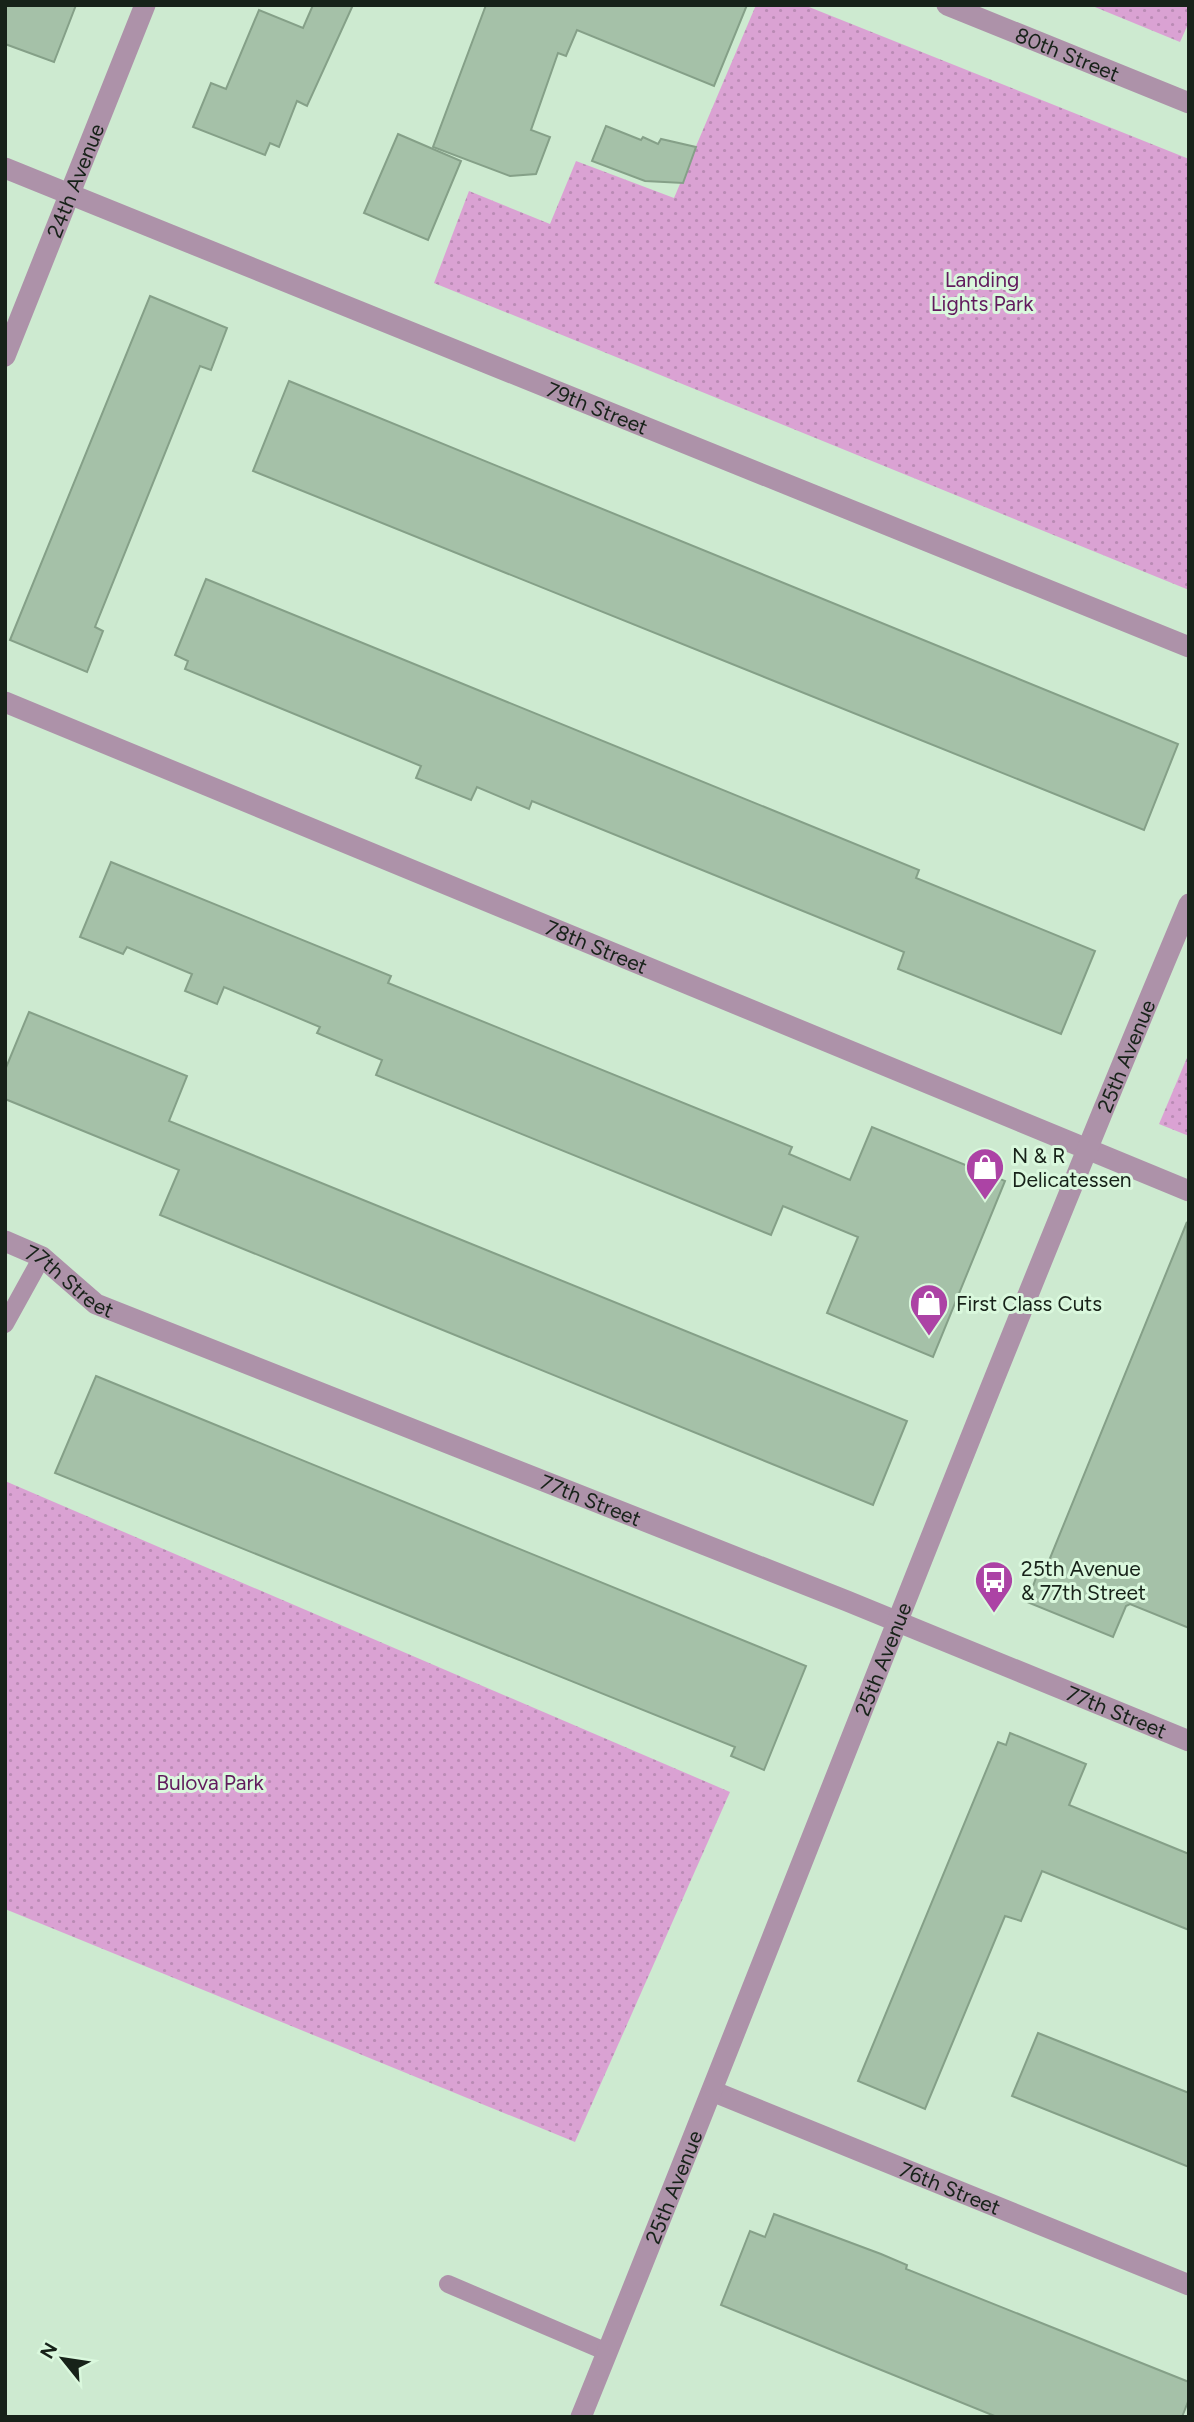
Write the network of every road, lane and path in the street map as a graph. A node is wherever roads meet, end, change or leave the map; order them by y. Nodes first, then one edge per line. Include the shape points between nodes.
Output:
1 (145, 5) edge
2 (947, 5) edge
3 (1189, 103) edge
4 (5, 168) edge
5 (71, 195) junction
6 (5, 356) edge
7 (1189, 647) edge
8 (5, 702) edge
9 (1189, 904) edge
10 (1086, 1150) junction
11 (1189, 1191) edge
12 (5, 1241) edge
13 (42, 1257) junction
14 (5, 1324) edge
15 (897, 1621) junction
16 (1189, 1741) edge
17 (712, 2091) junction
18 (448, 2284) dead end
19 (1189, 2285) edge
20 (607, 2352) junction
21 (581, 2417) edge

1 - 5 street, 24th Avenue
2 - 3 street, 80th Street
4 - 5 street, 79th Street
5 - 6 street, 24th Avenue
5 - 7 street, 79th Street
8 - 10 street, 78th Street
9 - 10 street, 25th Avenue
10 - 11 street, 78th Street
10 - 15 street, 25th Avenue
12 - 13 street, 77th Street
13 - 14 lane
13 - 15 street, 77th Street via 96,1304
15 - 16 street, 77th Street
15 - 17 street, 25th Avenue
17 - 19 street, 76th Street
17 - 20 street, 25th Avenue
18 - 20 lane
20 - 21 street, 25th Avenue

